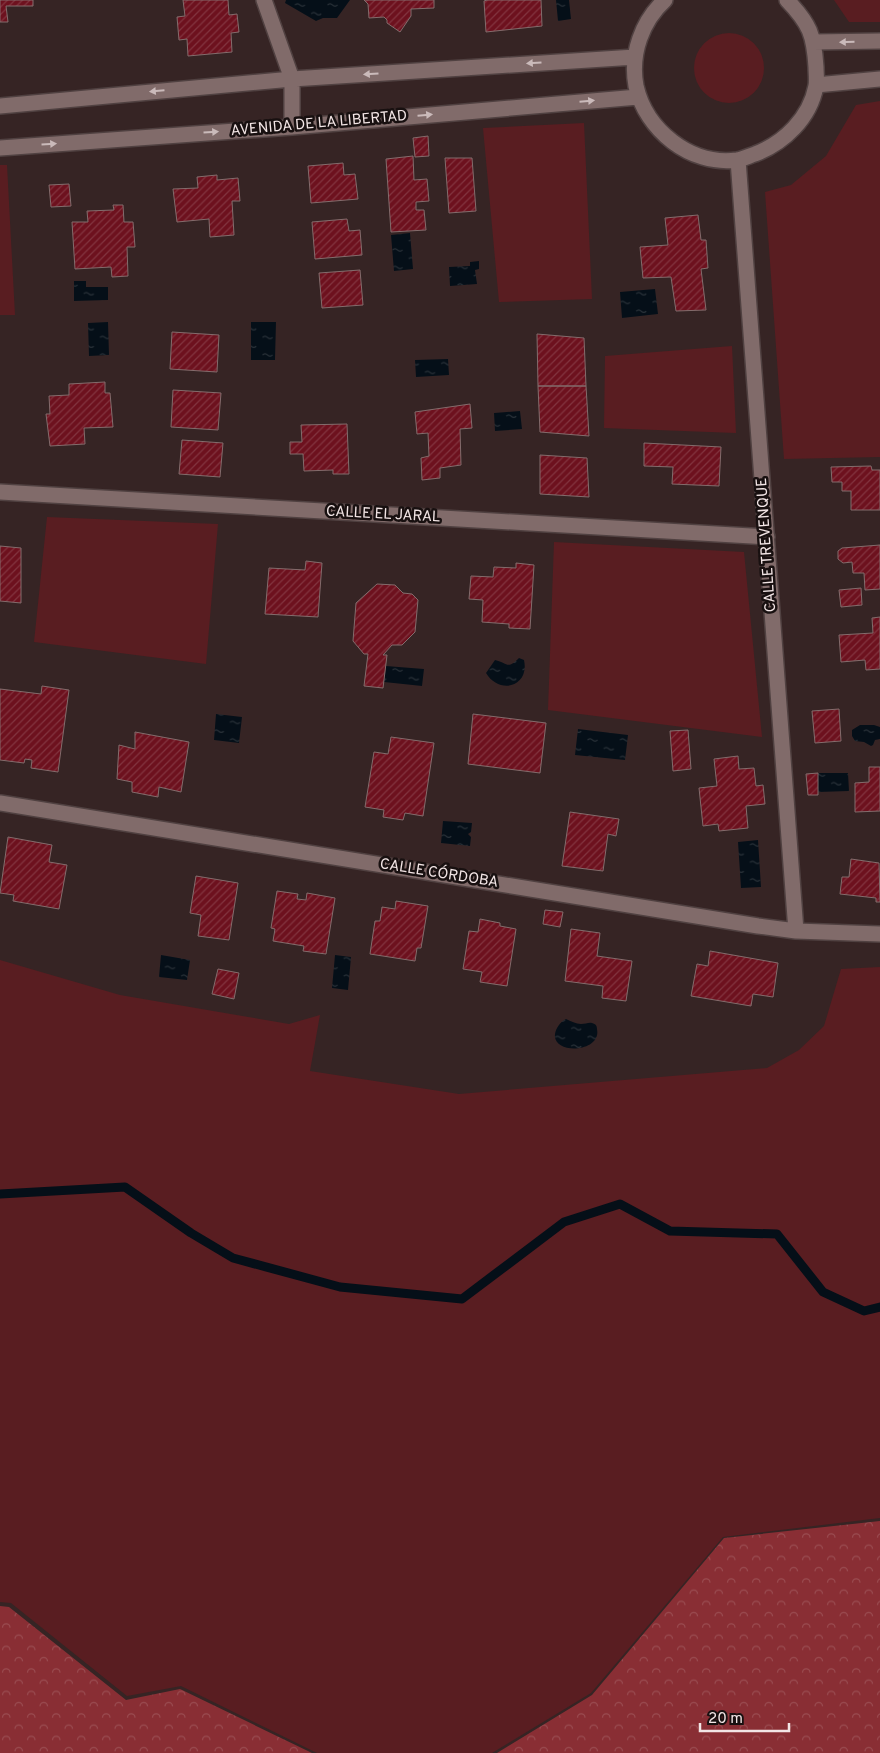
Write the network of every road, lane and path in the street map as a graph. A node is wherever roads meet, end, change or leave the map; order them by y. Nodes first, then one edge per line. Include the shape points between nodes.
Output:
1 (264, 0) edge
2 (665, 0) edge
3 (787, 0) edge
4 (880, 41) edge
5 (814, 42) junction
6 (635, 57) junction
7 (292, 79) junction
8 (880, 79) edge
9 (816, 85) junction
10 (638, 96) junction
11 (0, 106) edge
12 (292, 126) junction
13 (0, 148) edge
14 (738, 160) junction
15 (0, 492) edge
16 (767, 537) junction
17 (0, 803) edge
18 (796, 931) junction
19 (880, 934) edge

1 - 7 street
2 - 6 street via 642,32
3 - 5 street via 802,16
4 -> 5 street
5 - 9 street
6 -> 7 street
6 - 10 street via 634,77
7 -> 11 street
7 - 12 street
8 - 9 street
9 - 14 street via 811,102 795,128 771,148
12 -> 10 street, AVENIDA DE LA LIBERTAD
10 - 14 street via 650,120 668,139 691,153
13 -> 12 street, AVENIDA DE LA LIBERTAD
14 - 16 street, CALLE TREVENQUE
15 - 16 street, CALLE EL JARAL
16 - 18 street, CALLE TREVENQUE
17 - 18 street, CALLE CÓRDOBA
18 - 19 street, CALLE CÓRDOBA

